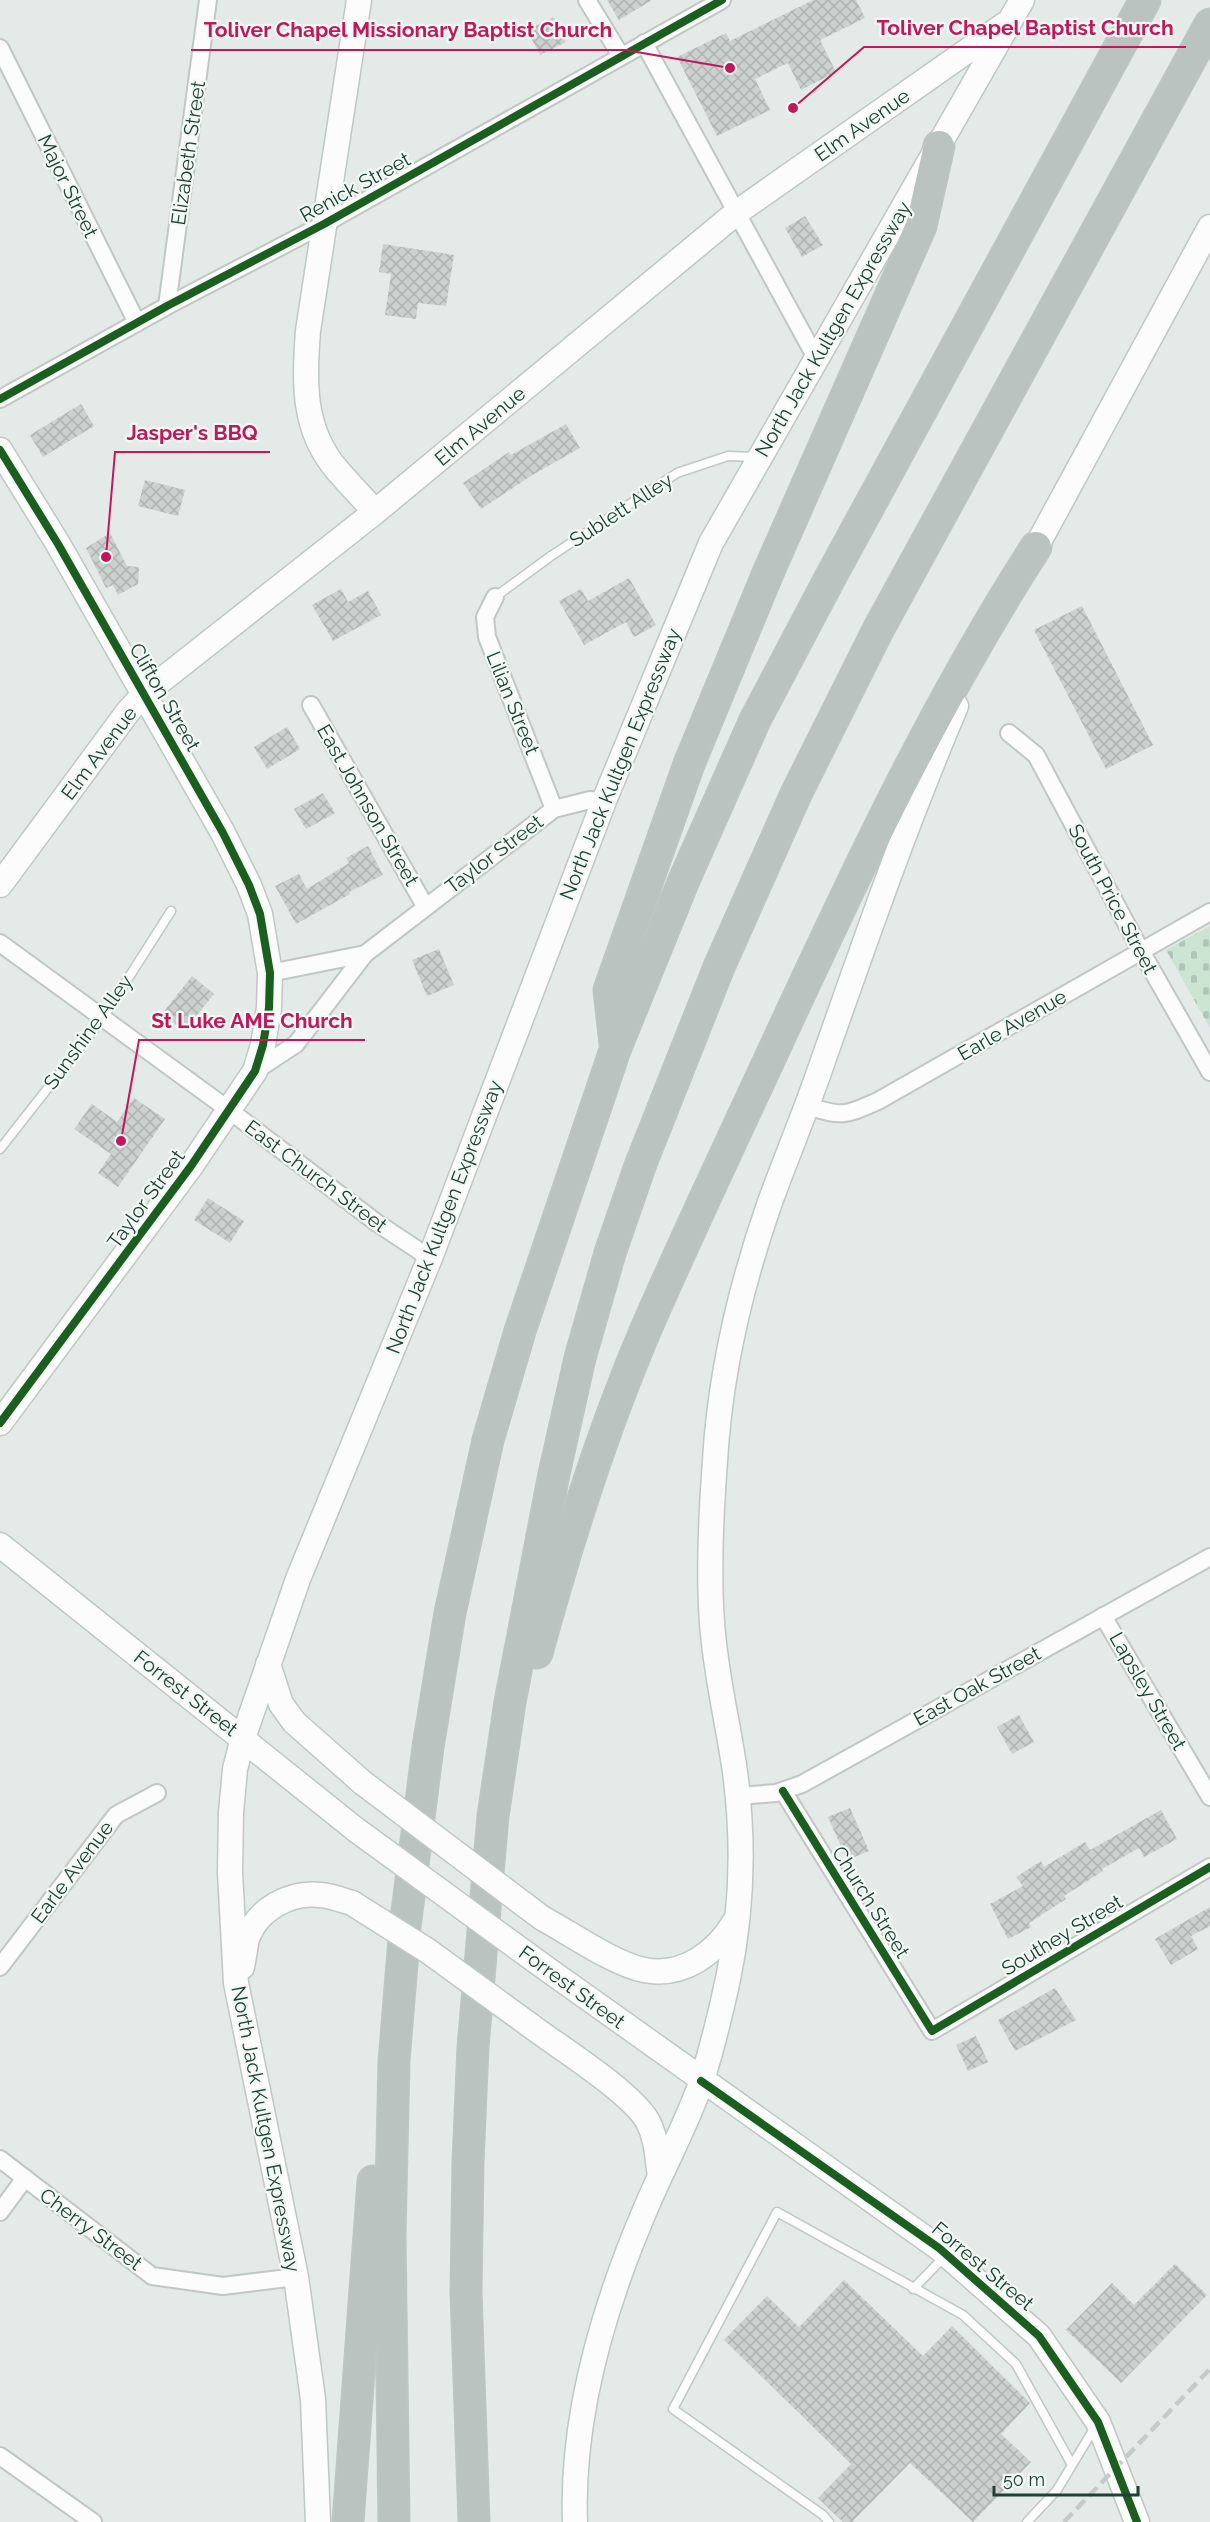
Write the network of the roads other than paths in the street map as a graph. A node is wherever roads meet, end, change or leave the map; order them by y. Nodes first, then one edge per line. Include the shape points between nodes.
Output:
1 (208, 0) edge
2 (359, 0) edge
3 (587, 0) edge
4 (723, 0) edge
5 (1145, 0) edge
6 (1017, 10) edge
7 (1210, 24) edge
8 (644, 43) junction
9 (0, 48) edge
10 (621, 56) junction
11 (939, 146) junction
12 (736, 213) junction
13 (324, 224) junction
14 (1210, 226) edge
15 (167, 306) junction
16 (137, 323) junction
17 (816, 358) junction
18 (0, 399) edge
19 (0, 450) edge
20 (759, 457) junction
21 (375, 512) junction
22 (1036, 547) junction
23 (495, 597) joint
24 (144, 694) junction
25 (311, 705) dead end
26 (1009, 733) dead end
27 (604, 801) junction
28 (554, 809) junction
29 (0, 885) edge
30 (425, 906) junction
31 (171, 911) dead end
32 (1210, 912) edge
33 (0, 943) edge
34 (1141, 951) junction
35 (365, 954) junction
36 (270, 973) junction
37 (103, 1018) junction
38 (615, 1050) junction
39 (255, 1071) junction
40 (1210, 1072) edge
41 (807, 1106) junction
42 (229, 1110) junction
43 (0, 1149) edge
44 (430, 1258) junction
45 (0, 1423) edge
46 (0, 1545) edge
47 (1210, 1557) edge
48 (1103, 1616) junction
49 (268, 1664) junction
50 (243, 1738) junction
51 (783, 1791) junction
52 (157, 1793) dead end
53 (738, 1796) junction
54 (1210, 1797) edge
55 (493, 1816) junction
56 (1210, 1867) edge
57 (737, 1917) junction
58 (0, 1967) edge
59 (238, 1997) junction
60 (398, 2012) junction
61 (932, 2031) joint
62 (701, 2080) junction
63 (0, 2159) edge
64 (660, 2176) junction
65 (25, 2178) junction
66 (0, 2212) edge
67 (946, 2255) junction
68 (296, 2277) junction
69 (913, 2289) junction
70 (1098, 2422) junction
71 (0, 2456) edge
72 (1072, 2465) junction
73 (93, 2522) edge
74 (318, 2522) edge
75 (348, 2522) edge
76 (394, 2522) edge
77 (474, 2522) edge
78 (575, 2522) edge
79 (829, 2522) edge
80 (1027, 2522) edge
81 (1137, 2522) edge

1 - 15 street, Elizabeth Street
2 - 13 main road
3 - 10 street
4 - 8 street, Renick Street
5 - 38 highway via 755,720
6 - 11 main road, North Jack Kultgen Expressway
6 - 12 main road, Elm Avenue
7 - 55 highway via 878,630 796,794 718,967 640,1166 580,1358 510,1702
8 - 10 street, Renick Street
8 - 12 street
9 - 16 street, Major Street
10 - 13 street, Renick Street
11 - 17 main road, North Jack Kultgen Expressway
11 - 38 highway via 921,226 768,573 689,764 609,990
12 - 17 street
12 - 21 main road, Elm Avenue
13 - 15 street, Renick Street
13 - 21 main road via 308,331 304,381 307,407 323,449
14 - 22 main road
15 - 16 street, Renick Street
16 - 18 street, Renick Street
17 - 20 main road, North Jack Kultgen Expressway
19 - 24 main road, Clifton Street
20 - 23 lane, Sublett Alley via 728,456 677,473
20 - 27 main road, North Jack Kultgen Expressway via 711,543
21 - 24 main road, Elm Avenue
22 - 41 main road via 959,699 924,780
22 - 55 highway via 997,607 919,749 803,988 646,1330 590,1475
23 - 28 street, Lilian Street via 485,617 487,637
24 - 29 main road, Elm Avenue
24 - 36 main road, Clifton Street via 249,885 262,924
25 - 30 street, East Johnson Street
26 - 34 street, South Price Street via 1036,755
27 - 28 street, Taylor Street via 590,800
27 - 44 main road, North Jack Kultgen Expressway
28 - 30 street, Taylor Street
30 - 35 street, Taylor Street
31 - 37 lane, Sunshine Alley
32 - 34 street, Earle Avenue
33 - 37 street, East Church Street
34 - 40 street, South Price Street
34 - 41 street, Earle Avenue via 878,1101 852,1113 836,1115
35 - 36 street, Taylor Street
35 - 39 street, Taylor Street via 296,1044
36 - 39 main road, Taylor Street via 269,1008
37 - 42 street, East Church Street
37 - 43 lane, Sunshine Alley
38 - 60 highway via 537,1277 488,1440 450,1613 428,1747
39 - 42 main road, Taylor Street
41 - 53 main road via 769,1204 743,1289 723,1381 715,1458 711,1620
42 - 44 street, East Church Street via 377,1223
42 - 45 main road, Taylor Street
44 - 49 main road, North Jack Kultgen Expressway via 298,1579
46 - 50 main road, Forrest Street
47 - 48 street, East Oak Street
48 - 51 street, East Oak Street via 816,1777
48 - 54 street, Lapsley Street
49 - 50 main road, North Jack Kultgen Expressway
49 - 57 main road, bridge via 281,1704 294,1722 363,1783 542,1918 615,1959 644,1970 666,1971 702,1959 726,1937
50 - 59 main road, North Jack Kultgen Expressway via 235,1769 231,1813 230,1872
50 - 62 main road, Forrest Street, bridge via 355,1829
51 - 53 street, East Oak Street
51 - 61 street, Church Street
52 - 58 street, Earle Avenue via 116,1815
53 - 57 main road
55 - 77 highway via 473,2047 468,2162 466,2292
56 - 61 street, Southey Street
57 - 62 main road via 728,1979
59 - 64 main road, bridge via 248,1938 260,1918 280,1901 300,1895 322,1895 352,1903 428,1951 634,2102 648,2120 655,2139
59 - 68 main road, North Jack Kultgen Expressway
60 - 75 highway via 372,2190
60 - 76 highway via 390,2236
62 - 64 main road
62 - 67 main road, Forrest Street
63 - 65 street, Cherry Street
64 - 78 main road via 593,2362 576,2465
65 - 66 street
65 - 68 street, Cherry Street via 152,2276 223,2286
67 - 69 lane
67 - 70 main road, Forrest Street via 1040,2336
68 - 74 main road, North Jack Kultgen Expressway via 313,2399
69 - 72 lane via 963,2315 1016,2364
69 - 79 lane via 777,2212 673,2409
70 - 72 lane
70 - 81 main road, Forrest Street
71 - 73 street
72 - 80 lane via 1057,2490

